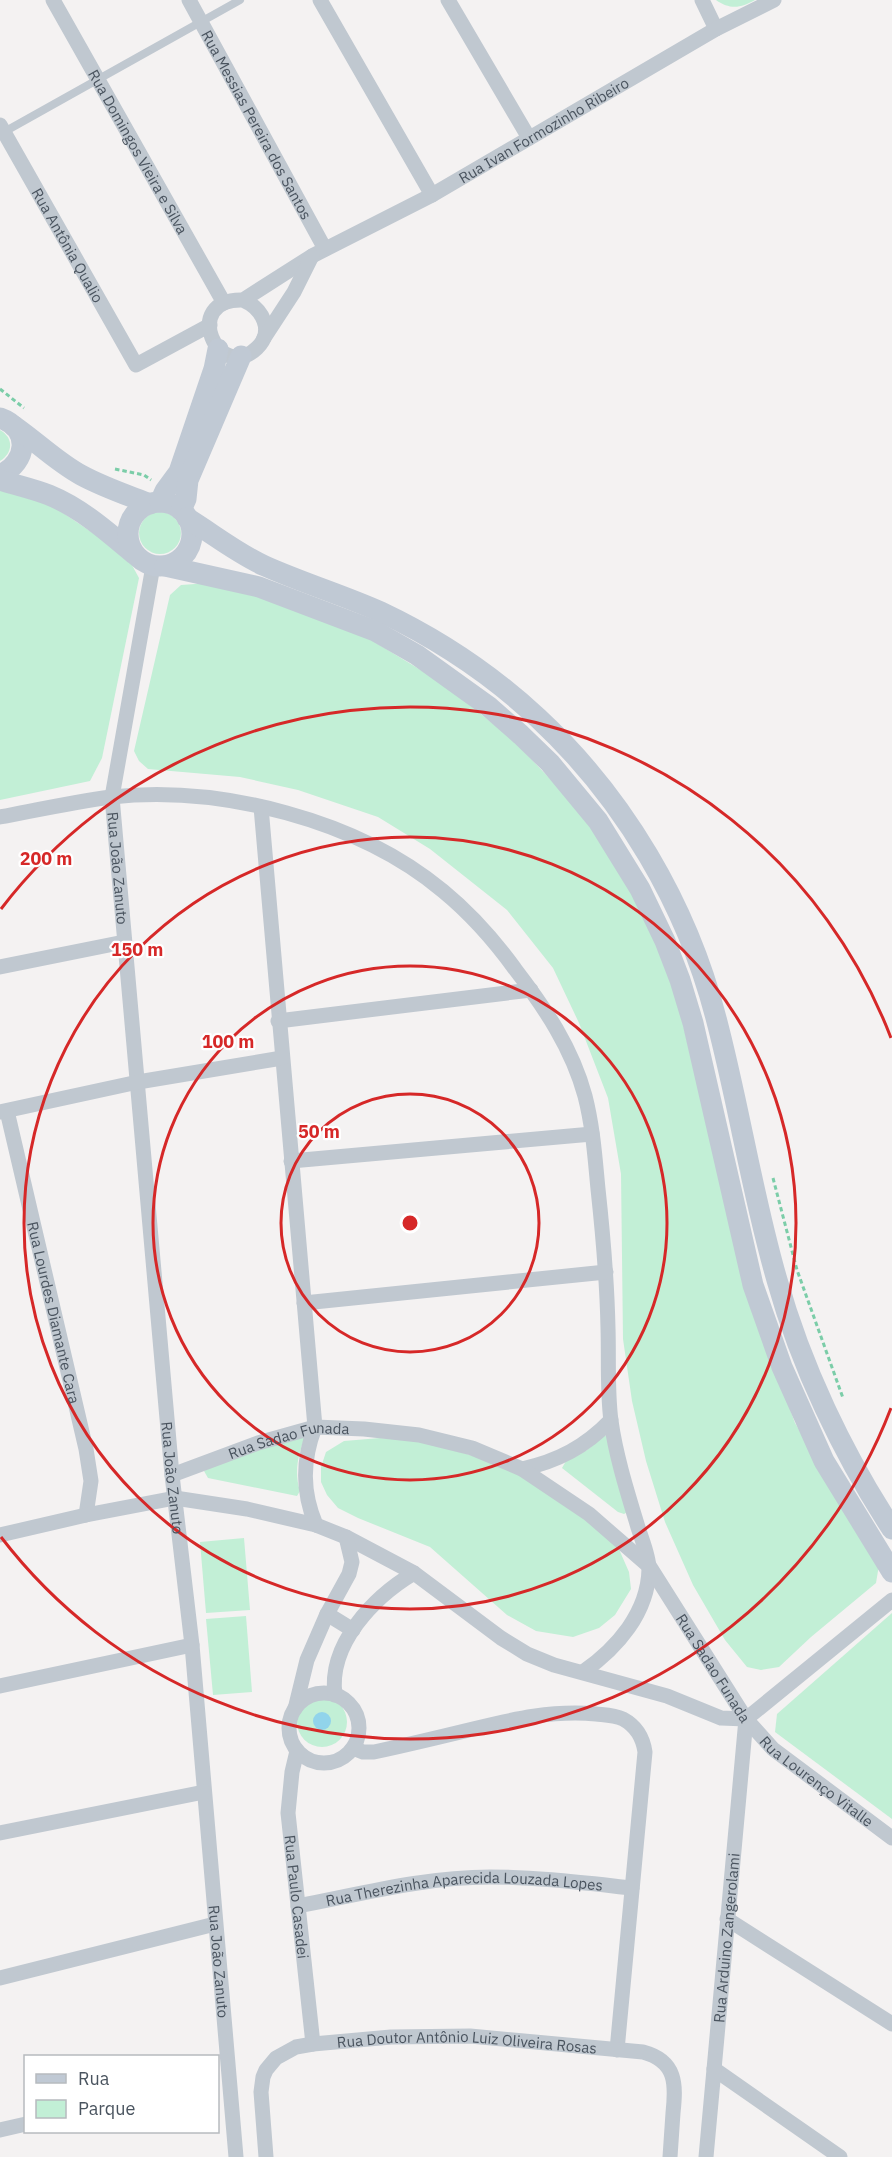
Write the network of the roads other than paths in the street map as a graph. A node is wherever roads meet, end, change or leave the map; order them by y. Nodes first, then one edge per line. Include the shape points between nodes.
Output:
1 (53, 0) edge
2 (189, 0) edge
3 (240, 0) edge
4 (321, 0) edge
5 (448, 0) edge
6 (702, 0) edge
7 (774, 0) edge
8 (201, 22) junction
9 (716, 29) junction
10 (98, 80) junction
11 (2, 128) edge
12 (529, 138) junction
13 (432, 195) junction
14 (319, 252) junction
15 (243, 300) junction
16 (224, 303) junction
17 (210, 326) junction
18 (263, 340) junction
19 (218, 349) junction
20 (241, 356) junction
21 (14, 418) edge
22 (0, 478) edge
23 (158, 499) junction
24 (184, 514) junction
25 (134, 554) junction
26 (159, 566) junction
27 (112, 797) junction
28 (261, 807) junction
29 (0, 817) edge
30 (124, 942) junction
31 (0, 968) edge
32 (531, 990) junction
33 (278, 1021) junction
34 (282, 1058) junction
35 (138, 1083) junction
36 (3, 1111) edge
37 (592, 1134) junction
38 (291, 1161) junction
39 (606, 1272) junction
40 (304, 1303) junction
41 (611, 1420) junction
42 (315, 1427) junction
43 (522, 1469) junction
44 (172, 1475) junction
45 (175, 1498) junction
46 (86, 1515) junction
47 (316, 1525) junction
48 (892, 1529) edge
49 (0, 1535) edge
50 (346, 1537) junction
51 (650, 1567) junction
52 (892, 1572) edge
53 (414, 1573) junction
54 (892, 1600) edge
55 (327, 1614) junction
56 (353, 1630) junction
57 (192, 1645) junction
58 (584, 1672) junction
59 (0, 1686) edge
60 (335, 1695) junction
61 (295, 1709) junction
62 (746, 1719) junction
63 (353, 1748) junction
64 (297, 1751) junction
65 (204, 1792) junction
66 (0, 1833) edge
67 (892, 1838) edge
68 (632, 1888) junction
69 (298, 1906) junction
70 (727, 1919) junction
71 (215, 1924) junction
72 (0, 1978) edge
73 (892, 2024) edge
74 (313, 2044) junction
75 (617, 2049) junction
76 (714, 2069) junction
77 (223, 2081) edge
78 (24, 2124) edge
79 (0, 2130) edge
80 (236, 2157) edge
81 (266, 2157) edge
82 (670, 2157) edge
83 (706, 2157) edge
84 (840, 2157) edge

1 - 10 street, Rua Domingos Vieira e Silva
2 - 8 street, Rua Messias Pereira dos Santos
3 - 8 lane
4 - 13 street
5 - 12 street
6 - 9 street
7 - 9 street, Rua Ivan Formozinho Ribeiro
8 - 10 lane
8 - 14 street, Rua Messias Pereira dos Santos
9 - 12 street, Rua Ivan Formozinho Ribeiro
10 - 11 lane
10 - 16 street, Rua Domingos Vieira e Silva
11 - 17 street, Rua Antônia Qualio via 136,365
12 - 13 street, Rua Ivan Formozinho Ribeiro
13 - 14 street, Rua Ivan Formozinho Ribeiro
14 - 15 street, Rua Ivan Formozinho Ribeiro
14 - 18 street
15 - 16 street
15 - 18 street via 260,312 265,330
16 - 17 street via 211,317
17 - 19 street via 212,341
18 - 20 street
19 - 20 street
19 - 23 main road via 179,472
20 - 24 main road via 188,480
21 - 22 main road via 21,455
21 - 23 main road via 55,459 82,476
22 - 25 main road via 65,503
23 - 24 main road
23 - 25 main road via 140,508 129,525 127,535
24 - 26 main road via 191,528 189,548 175,563
24 - 48 main road via 262,565 381,612 466,660 568,747 617,807 661,878 702,972 716,1017 776,1279 804,1358 845,1451
25 - 26 main road via 139,560
26 - 27 street, Rua João Zanuto
26 - 52 main road via 259,587 375,631 417,655 521,735 598,821 640,889 666,940 680,980 753,1285 782,1367 824,1461
27 - 28 street via 212,798
27 - 29 street
27 - 30 street, Rua João Zanuto
28 - 32 street via 326,825 387,852 442,890 491,936
28 - 33 street
30 - 31 street
30 - 35 street, Rua João Zanuto
32 - 33 street
32 - 37 street via 554,1022 572,1058 585,1095
33 - 34 street
34 - 35 street
34 - 38 street
35 - 36 street
35 - 44 street, Rua João Zanuto
36 - 46 street, Rua Lourdes Diamante Cara via 86,1449 91,1481
37 - 38 street
37 - 39 street
38 - 40 street
39 - 40 street
39 - 41 street
40 - 42 street
41 - 43 street via 571,1453
41 - 51 street
42 - 43 street, Rua Sadao Funada via 419,1435 472,1448
42 - 44 street, Rua Sadao Funada
42 - 47 street via 304,1476 305,1493
43 - 51 street, Rua Sadao Funada via 589,1514
44 - 45 street, Rua João Zanuto
45 - 46 street, Rua Sadao Funada
45 - 47 street, Rua Sadao Funada
45 - 57 street, Rua João Zanuto
46 - 49 street, Rua Sadao Funada
47 - 50 street, Rua Sadao Funada
50 - 53 street, Rua Sadao Funada
50 - 55 street via 352,1562
51 - 58 street via 639,1608 629,1627 601,1660
51 - 62 street, Rua Sadao Funada
53 - 56 street via 379,1597
53 - 58 street, Rua Sadao Funada via 526,1654
54 - 62 street
55 - 56 street
55 - 61 street via 307,1660
56 - 60 street via 336,1665
57 - 59 street
57 - 65 street, Rua João Zanuto
58 - 62 street, Rua Sadao Funada via 667,1696 721,1718
60 - 61 street via 308,1697
60 - 63 street via 350,1706 358,1722
61 - 64 street via 290,1717 289,1735
62 - 67 street, Rua Lourenço Vitalle via 773,1749
62 - 70 street, Rua Arduino Zangerolami
63 - 64 street via 330,1763 312,1761
63 - 68 street via 374,1752 551,1713 580,1712 623,1719 639,1733 645,1752
64 - 69 street, Rua Paulo Casadei via 288,1813
65 - 66 street
65 - 71 street, Rua João Zanuto
68 - 69 street, Rua Therezinha Aparecida Louzada Lopes via 524,1877 453,1879
68 - 75 street
69 - 74 street, Rua Paulo Casadei
70 - 73 street
70 - 76 street, Rua Arduino Zangerolami
71 - 72 street
71 - 77 street, Rua João Zanuto
74 - 75 street, Rua Doutor Antônio Luiz Oliveira Rosas via 391,2037 470,2036
74 - 81 street, Rua Doutor Antônio Luiz Oliveira Rosas via 289,2049 271,2063 263,2077
75 - 82 street, Rua Doutor Antônio Luiz Oliveira Rosas via 650,2054 666,2065 673,2076
76 - 83 street, Rua Arduino Zangerolami
76 - 84 street
77 - 80 street, Rua João Zanuto
78 - 79 street

